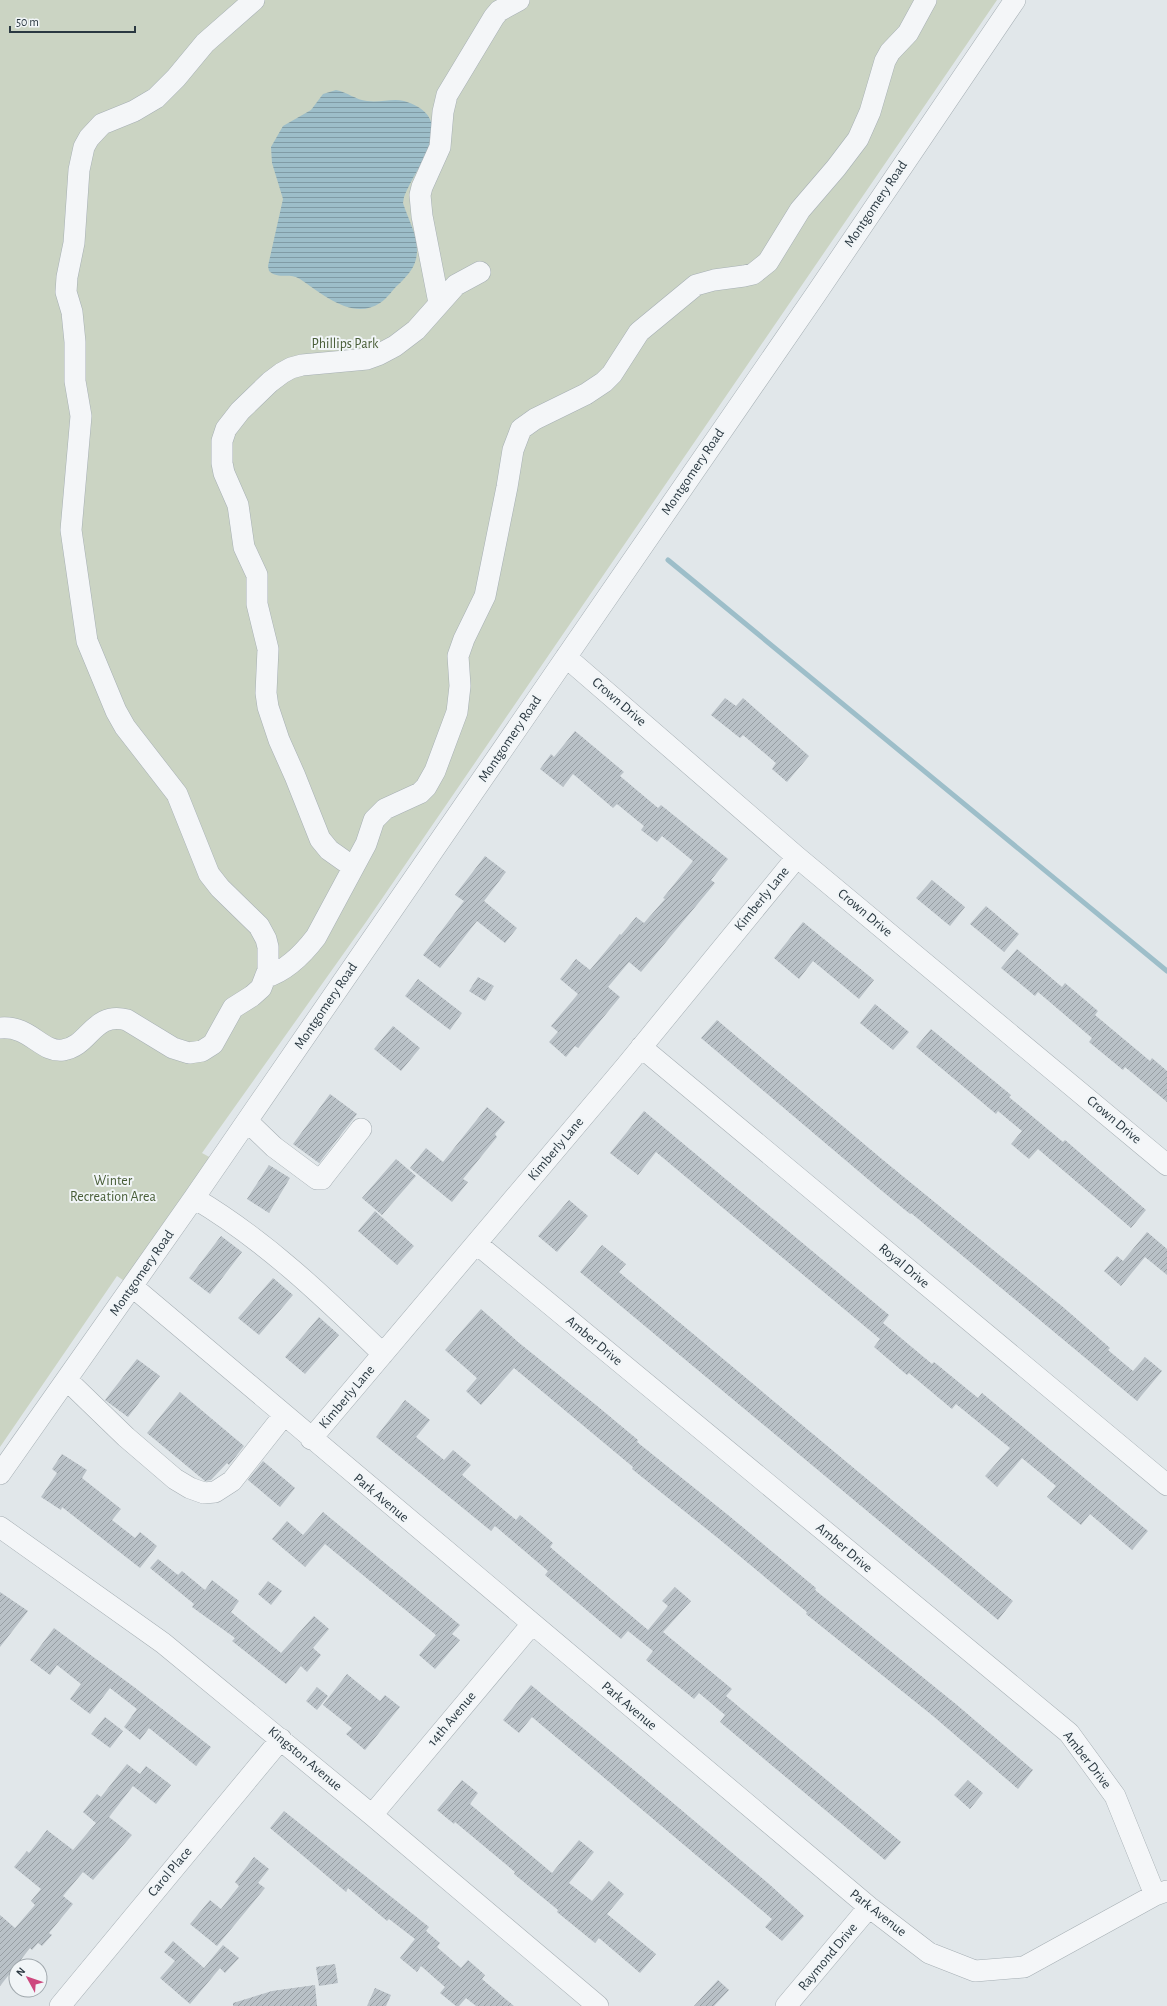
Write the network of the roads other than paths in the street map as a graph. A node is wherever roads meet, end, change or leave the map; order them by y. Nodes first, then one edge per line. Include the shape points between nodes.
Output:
1 (254, 0) edge
2 (519, 0) edge
3 (926, 0) edge
4 (1015, 0) edge
5 (480, 272) dead end
6 (439, 303) junction
7 (566, 657) junction
8 (797, 857) junction
9 (353, 867) junction
10 (266, 977) junction
11 (0, 1028) edge
12 (641, 1047) junction
13 (247, 1121) junction
14 (361, 1129) dead end
15 (1167, 1165) edge
16 (194, 1198) junction
17 (477, 1244) junction
18 (133, 1287) junction
19 (383, 1354) junction
20 (67, 1380) junction
21 (284, 1415) junction
22 (311, 1439) junction
23 (0, 1474) edge
24 (1167, 1485) edge
25 (0, 1527) edge
26 (532, 1624) junction
27 (281, 1739) junction
28 (372, 1815) junction
29 (1161, 1893) edge
30 (869, 1907) junction
31 (60, 2006) edge
32 (598, 2006) edge
33 (786, 2006) edge

1 - 10 street via 205,43 156,98 134,111 102,124 89,138 84,147 79,170 74,243 66,292 73,320 75,381 81,416 71,530 87,641 125,727 177,794 209,874 253,919 263,933 269,955
2 - 6 street via 499,11 494,17 444,103 440,147 422,187 421,210
3 - 9 street via 908,33 885,61 870,112 858,139 800,210 768,262 761,269 748,275 696,285 639,332 604,382 586,394 535,419 521,430 513,450 486,591 458,656 460,686 457,712 436,771 420,793 392,805 379,814
4 - 7 street, Montgomery Road
5 - 6 street via 456,285
6 - 9 street via 405,339 378,355 367,359 302,365 282,373 230,422 221,450 224,472 238,505 244,547 257,575 257,604 268,649 266,693 272,720 320,839 329,850
7 - 8 street, Crown Drive
7 - 13 street, Montgomery Road
8 - 12 street, Kimberly Lane
8 - 15 street, Crown Drive
9 - 10 street via 326,920 306,950 280,971
10 - 11 street via 257,992 230,1012 213,1044 194,1053 181,1052 120,1018 105,1020 80,1042 65,1050 53,1049 16,1028
12 - 17 street, Kimberly Lane
12 - 24 street, Royal Drive
13 - 14 street via 274,1147 316,1179 322,1179
13 - 16 street, Montgomery Road
16 - 18 street, Montgomery Road
16 - 19 street via 252,1235 328,1301
17 - 19 street, Kimberly Lane
17 - 29 street, Amber Drive via 1070,1733 1115,1796
18 - 20 street, Montgomery Road
18 - 21 street, Park Avenue
19 - 22 street, Kimberly Lane
20 - 21 street via 126,1437 175,1479 204,1493 215,1492 232,1481
20 - 23 street, Montgomery Road
21 - 22 street, Park Avenue
22 - 26 street, Park Avenue
25 - 27 street, Kingston Avenue via 163,1643
26 - 28 street, 14th Avenue
26 - 30 street, Park Avenue
27 - 28 street, Kingston Avenue
27 - 31 street, Carol Place
28 - 32 street, Kingston Avenue
29 - 30 street, Park Avenue via 1024,1967 975,1971 929,1953
30 - 33 street, Raymond Drive

